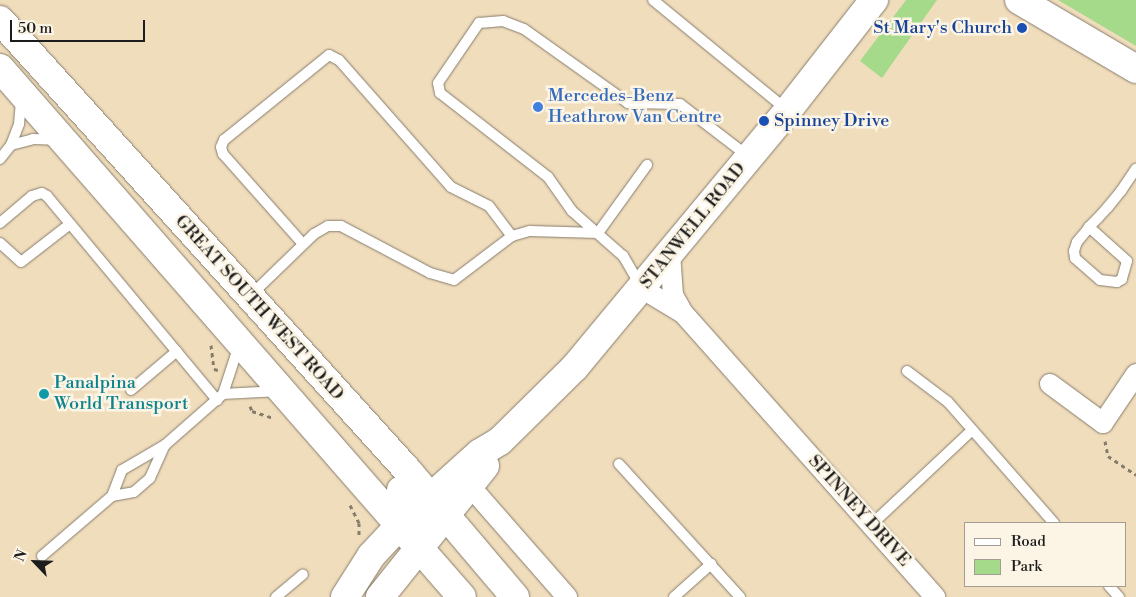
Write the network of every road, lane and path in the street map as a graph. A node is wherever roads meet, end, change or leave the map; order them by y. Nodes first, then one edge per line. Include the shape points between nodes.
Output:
1 (653, 0) edge
2 (874, 0) edge
3 (1020, 0) edge
4 (0, 20) edge
5 (0, 68) edge
6 (1136, 69) edge
7 (21, 91) junction
8 (788, 110) junction
9 (65, 140) junction
10 (11, 146) junction
11 (749, 157) junction
12 (0, 158) edge
13 (647, 165) dead end
14 (1136, 169) edge
15 (0, 223) edge
16 (70, 224) junction
17 (1088, 227) junction
18 (598, 233) junction
19 (512, 236) junction
20 (0, 243) edge
21 (303, 244) junction
22 (670, 253) junction
23 (641, 288) junction
24 (249, 297) junction
25 (683, 313) junction
26 (239, 344) junction
27 (177, 351) junction
28 (907, 371) dead end
29 (1136, 374) edge
30 (1050, 384) dead end
31 (131, 390) dead end
32 (280, 391) junction
33 (220, 397) junction
34 (1103, 423) junction
35 (972, 430) junction
36 (500, 441) junction
37 (165, 445) junction
38 (619, 464) dead end
39 (1136, 475) edge
40 (469, 485) junction
41 (112, 496) junction
42 (423, 521) junction
43 (1053, 522) edge
44 (871, 525) junction
45 (42, 556) dead end
46 (711, 564) junction
47 (303, 574) dead end
48 (1110, 587) edge
49 (276, 597) edge
50 (346, 597) edge
51 (380, 597) edge
52 (462, 597) edge
53 (515, 597) edge
54 (567, 597) edge
55 (674, 597) edge
56 (740, 597) edge
57 (935, 597) edge
58 (1119, 597) edge

1 - 8 lane
2 - 8 main road, STANWELL ROAD
3 - 6 main road
4 - 24 main road, GREAT SOUTH WEST ROAD
5 - 7 main road, GREAT SOUTH WEST ROAD
7 - 9 main road, GREAT SOUTH WEST ROAD
7 - 10 lane via 19,124
8 - 11 main road, STANWELL ROAD
9 - 10 lane via 33,139
9 - 26 main road, GREAT SOUTH WEST ROAD
10 - 12 lane
11 - 18 lane via 680,104 628,103 524,29 502,21 479,23 438,83 440,93 548,177 572,211
11 - 22 main road, STANWELL ROAD
13 - 18 lane
14 - 17 lane
15 - 16 lane via 32,196 42,193
16 - 20 lane via 21,262
16 - 27 lane
17 - 17 lane via 1077,242 1075,258 1100,280 1117,282 1122,279 1126,261
18 - 19 lane via 530,231
18 - 23 lane via 623,256
19 - 21 lane via 454,280 430,273 340,226 328,226
19 - 21 lane via 489,206 451,186 339,60 329,55 224,140 221,147 223,154
21 - 24 lane
22 - 23 main road, STANWELL ROAD
22 - 25 street, SPINNEY DRIVE via 673,295
23 - 25 street, SPINNEY DRIVE
23 - 36 main road, STANWELL ROAD via 575,367
24 - 42 main road, GREAT SOUTH WEST ROAD via 301,354
25 - 44 street, SPINNEY DRIVE
26 - 32 main road, GREAT SOUTH WEST ROAD
26 - 33 lane
27 - 31 lane
27 - 33 lane
28 - 35 lane via 948,402
29 - 34 street
30 - 34 street
32 - 33 lane
32 - 42 main road, GREAT SOUTH WEST ROAD
33 - 37 lane
34 - 39 path via 1108,456
35 - 43 lane
35 - 44 lane
36 - 40 main road, STANWELL ROAD via 490,460
36 - 42 main road, STANWELL ROAD via 480,453
37 - 41 lane via 122,470
37 - 41 lane via 150,478 134,492
38 - 46 lane
40 - 42 main road, STANWELL ROAD
40 - 54 street
41 - 45 lane
42 - 50 main road, STANWELL ROAD via 371,556
42 - 51 main road, STANWELL ROAD
42 - 52 main road, GREAT SOUTH WEST ROAD
42 - 53 main road, GREAT SOUTH WEST ROAD
44 - 57 street, SPINNEY DRIVE
46 - 55 lane
46 - 56 lane
47 - 49 lane
48 - 58 lane

